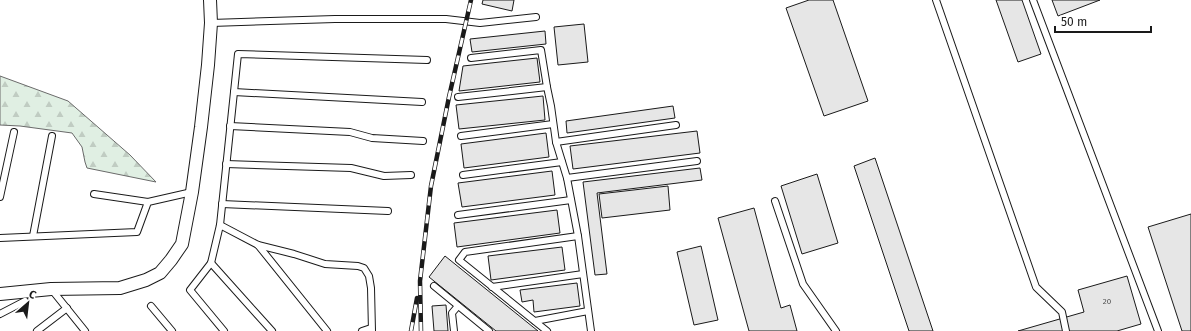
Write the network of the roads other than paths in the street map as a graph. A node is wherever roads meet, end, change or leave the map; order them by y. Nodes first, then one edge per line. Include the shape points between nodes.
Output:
1 (210, 0) edge
2 (936, 0) edge
3 (1033, 0) edge
4 (536, 17) dead end
5 (211, 23) junction
6 (471, 58) dead end
7 (427, 60) dead end
8 (547, 87) junction
9 (234, 92) junction
10 (458, 97) dead end
11 (422, 102) dead end
12 (553, 124) junction
13 (676, 125) dead end
14 (230, 126) junction
15 (14, 132) dead end
16 (52, 136) dead end
17 (460, 136) dead end
18 (423, 141) dead end
19 (556, 142) junction
20 (697, 161) dead end
21 (562, 162) junction
22 (226, 164) junction
23 (411, 175) dead end
24 (463, 175) dead end
25 (567, 178) junction
26 (192, 192) junction
27 (94, 194) dead end
28 (0, 197) edge
29 (571, 200) junction
30 (774, 201) dead end
31 (148, 202) junction
32 (222, 204) junction
33 (388, 211) dead end
34 (458, 215) dead end
35 (220, 226) junction
36 (33, 236) junction
37 (578, 236) junction
38 (0, 238) edge
39 (258, 245) junction
40 (211, 263) junction
41 (583, 274) junction
42 (434, 286) dead end
43 (492, 287) junction
44 (51, 288) junction
45 (0, 294) edge
46 (25, 300) dead end
47 (150, 306) dead end
48 (458, 306) junction
49 (66, 308) junction
50 (588, 311) junction
51 (0, 314) edge
52 (535, 321) junction
53 (371, 330) edge
54 (37, 331) edge
55 (85, 331) edge
56 (172, 331) edge
57 (224, 331) edge
58 (272, 331) edge
59 (327, 331) edge
60 (362, 331) edge
61 (454, 331) edge
62 (489, 331) edge
63 (547, 331) edge
64 (591, 331) edge
65 (836, 331) edge
66 (1066, 331) edge
67 (1158, 331) edge

1 - 5 street
2 - 66 lane via 1036,288 1062,312
3 - 67 lane
4 - 5 lane via 480,23 446,19
5 - 26 street
6 - 8 lane via 541,50
7 - 9 lane via 238,54
8 - 10 lane
8 - 12 lane
9 - 11 lane
9 - 14 lane
12 - 17 lane
12 - 19 lane
13 - 19 lane
14 - 18 lane via 350,132 372,138
14 - 22 lane
15 - 28 lane
16 - 36 lane
19 - 21 lane
20 - 25 lane
21 - 24 lane
21 - 25 lane
22 - 23 lane via 351,168 384,176
22 - 32 lane
25 - 29 lane
26 - 31 lane
26 - 44 street via 182,244 160,273 120,288
27 - 31 lane
29 - 34 lane
29 - 37 lane
30 - 65 lane via 802,284
31 - 36 lane via 137,232
32 - 33 lane
32 - 35 lane
35 - 39 lane
35 - 40 lane
36 - 38 lane
37 - 41 lane
37 - 43 lane via 465,252 459,260
39 - 53 lane via 325,264 364,268 371,288
39 - 59 lane
40 - 57 lane via 190,290
40 - 58 lane
41 - 43 lane
41 - 50 lane
42 - 48 lane
43 - 52 lane
44 - 45 street
44 - 49 lane
46 - 51 lane
47 - 56 lane
48 - 61 lane via 452,313
48 - 62 lane
49 - 54 lane
49 - 55 lane
50 - 52 lane
50 - 64 lane
52 - 63 lane
53 - 60 lane

